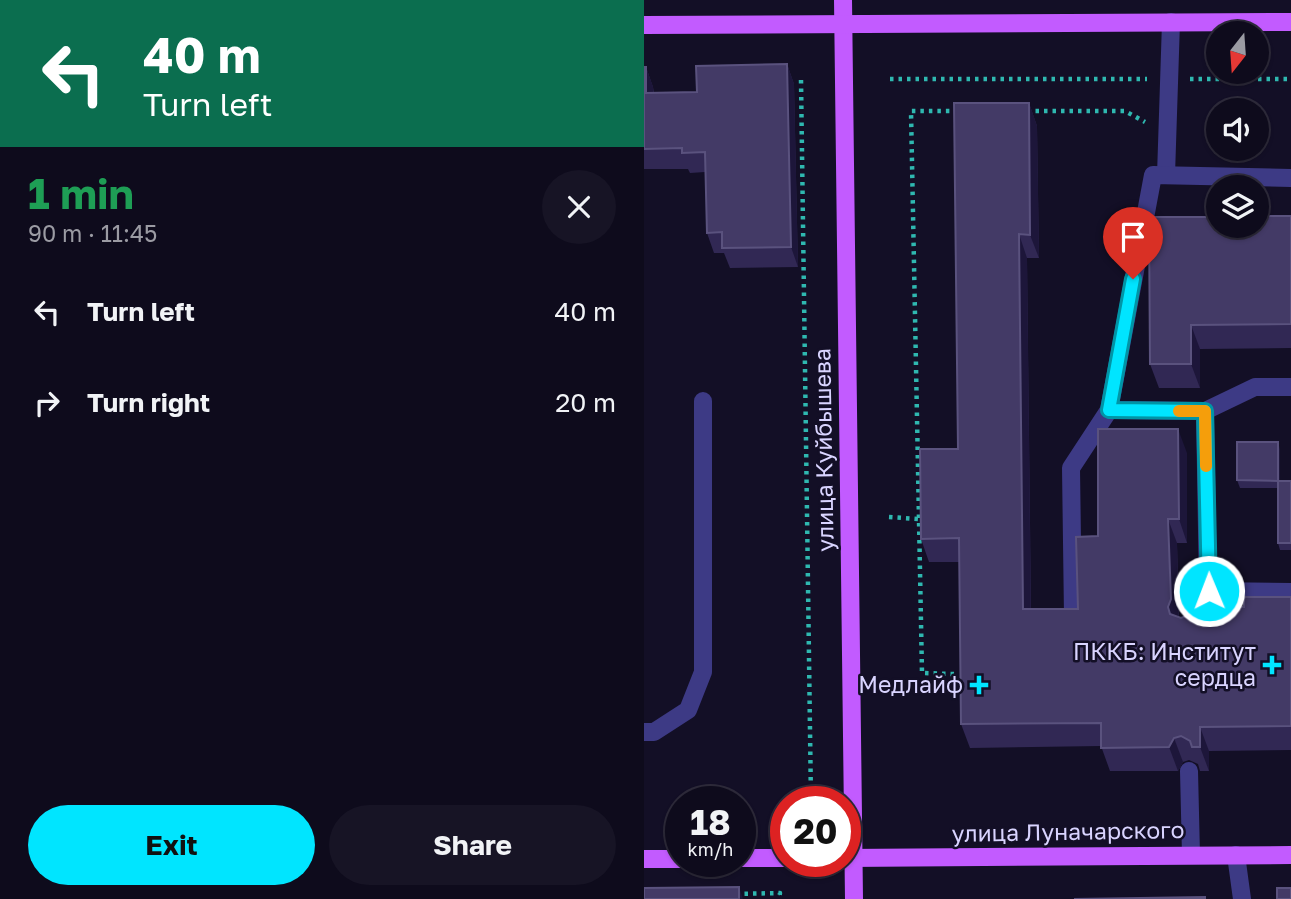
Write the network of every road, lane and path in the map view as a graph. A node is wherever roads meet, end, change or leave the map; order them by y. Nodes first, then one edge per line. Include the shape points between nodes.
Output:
1 (843, 0) edge
2 (1171, 22) junction
3 (1291, 22) edge
4 (844, 24) junction
5 (644, 25) edge
6 (890, 79) dead end
7 (1170, 79) junction
8 (1291, 79) edge
9 (801, 80) dead end
10 (964, 111) edge
11 (1018, 111) edge
12 (1168, 133) junction
13 (1166, 176) junction
14 (1291, 178) edge
15 (1291, 387) edge
16 (703, 401) dead end
17 (1109, 410) junction
18 (1205, 411) junction
19 (889, 517) dead end
20 (918, 519) junction
21 (1209, 591) junction
22 (1291, 592) edge
23 (1198, 611) edge
24 (1073, 615) edge
25 (954, 674) dead end
26 (644, 732) edge
27 (1189, 771) edge
28 (811, 786) edge
29 (849, 786) edge
30 (1191, 855) junction
31 (1236, 855) junction
32 (1291, 855) edge
33 (861, 858) edge
34 (644, 859) edge
35 (665, 859) edge
36 (851, 877) edge
37 (725, 894) edge
38 (779, 899) edge
39 (853, 899) edge
40 (1242, 899) edge

1 - 4 main road, улица Куйбышева
2 - 3 main road
2 - 4 main road
2 - 7 lane
4 - 5 main road
4 - 29 main road, улица Куйбышева
6 - 7 path
7 - 8 path
7 - 12 lane
9 - 28 path
10 - 20 path via 911,111
11 - 12 path via 1125,111
12 - 13 lane
13 - 14 lane
13 - 17 lane via 1153,175
15 - 18 lane via 1255,387
16 - 26 lane via 703,672 688,709 654,732
17 - 18 lane
17 - 24 lane via 1071,468
18 - 21 lane
19 - 20 path
20 - 25 path via 922,673
21 - 22 lane
21 - 23 lane
27 - 30 lane
30 - 31 main road, улица Луначарского
30 - 33 main road, улица Луначарского
31 - 32 main road, улица Луначарского
31 - 40 lane
34 - 35 main road
36 - 39 main road, улица Куйбышева
37 - 38 path via 780,893

